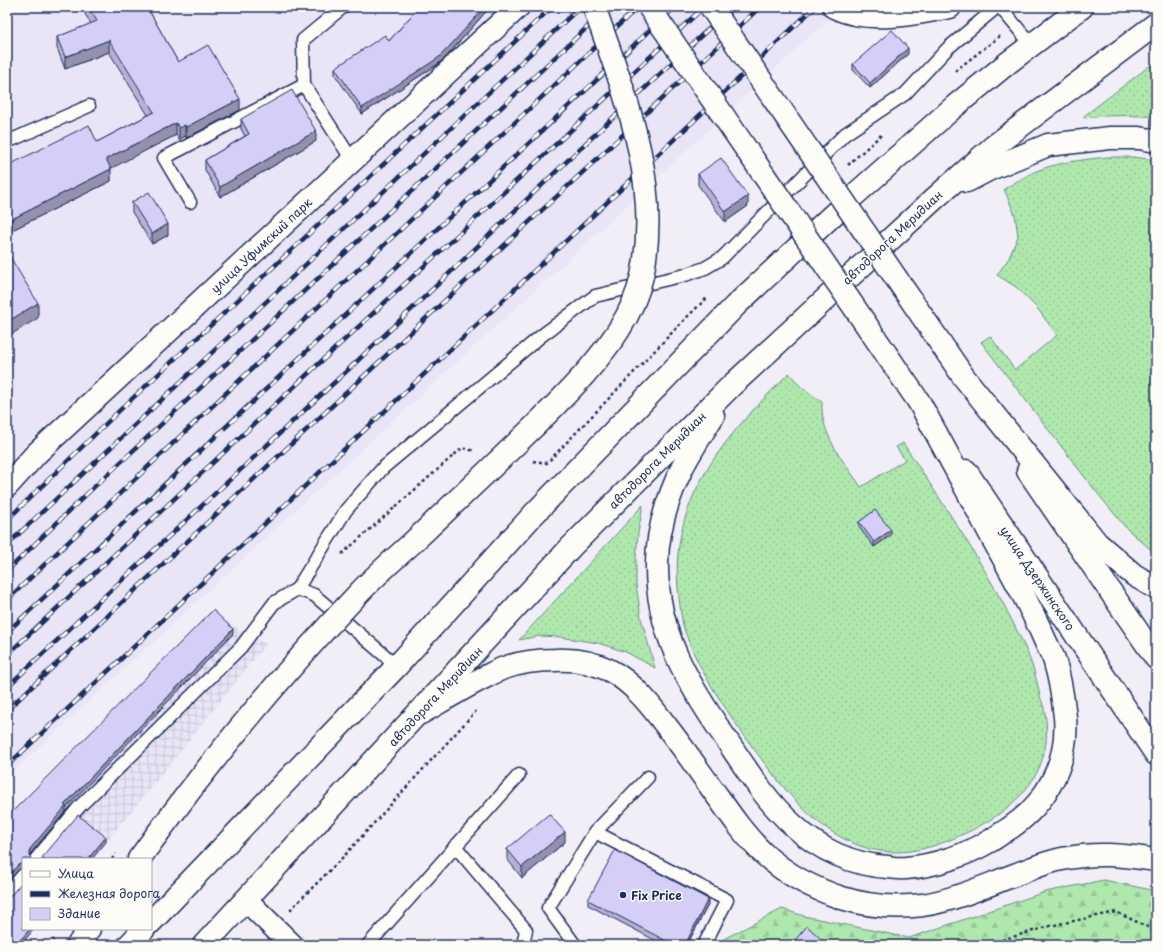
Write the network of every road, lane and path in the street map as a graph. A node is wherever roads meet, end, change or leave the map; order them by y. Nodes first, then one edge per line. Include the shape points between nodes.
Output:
1 (343, 7) edge
2 (518, 7) edge
3 (594, 7) edge
4 (650, 7) edge
5 (711, 7) edge
6 (834, 7) edge
7 (950, 7) edge
8 (997, 7) edge
9 (1000, 7) edge
10 (1082, 7) edge
11 (1015, 24) junction
12 (1156, 24) edge
13 (1032, 44) junction
14 (950, 75) dead end
15 (304, 85) junction
16 (89, 106) dead end
17 (882, 134) dead end
18 (1156, 141) edge
19 (7, 142) edge
20 (352, 160) junction
21 (848, 166) dead end
22 (933, 200) junction
23 (190, 202) dead end
24 (713, 292) dead end
25 (963, 376) junction
26 (730, 387) junction
27 (919, 402) junction
28 (477, 451) dead end
29 (532, 460) dead end
30 (7, 486) edge
31 (337, 559) dead end
32 (1156, 588) edge
33 (297, 589) junction
34 (1156, 658) edge
35 (397, 666) junction
36 (480, 707) dead end
37 (416, 716) junction
38 (1156, 754) edge
39 (518, 774) dead end
40 (648, 777) dead end
41 (595, 832) junction
42 (455, 846) junction
43 (37, 858) edge
44 (140, 858) edge
45 (1156, 860) edge
46 (22, 876) edge
47 (7, 894) edge
48 (246, 900) junction
49 (152, 921) edge
50 (274, 927) junction
51 (89, 930) edge
52 (143, 930) edge
53 (1156, 931) edge
54 (78, 945) edge
55 (129, 945) edge
56 (204, 945) edge
57 (292, 945) edge
58 (368, 945) edge
59 (523, 945) edge
60 (575, 945) edge
61 (704, 945) edge
62 (985, 945) edge

1 - 15 lane via 303,40
2 - 20 main road, улица Уфимский парк
3 - 44 main road, bridge via 628,106 642,162 646,191 648,219 644,262 630,311 608,346 560,402 361,591 323,632 223,749
4 - 27 main road, bridge
5 - 25 main road, bridge
6 - 7 main road via 870,16 898,16
8 - 33 lane via 948,48 905,94 845,134 722,258 685,275 595,296 541,336 383,468 346,510
9 - 11 lane
10 - 13 main road
11 - 13 lane
11 - 14 path
12 - 22 main road, автодорога Меридиан via 994,146
13 - 35 main road via 955,106 736,305 533,514
15 - 20 lane
15 - 23 lane via 164,158
16 - 19 lane
17 - 21 path
18 - 22 main road via 1110,138 1048,145 990,168
20 - 30 main road, улица Уфимский парк via 37,453
22 - 26 main road, автодорога Меридиан
24 - 29 path via 547,463
25 - 32 main road via 1097,543 1134,575
25 - 34 main road
26 - 27 main road via 682,468 664,516 657,560 658,588 672,646 712,718 770,802 793,826 818,845 844,858 873,866 904,869 934,864 962,854 990,841 1016,824 1045,795 1056,776 1064,751 1065,729 1061,689 1054,659 1035,615
26 - 37 main road, автодорога Меридиан via 571,547
27 - 38 main road, улица Дзержинского
28 - 31 path via 462,448
33 - 35 lane via 314,595
33 - 43 lane via 274,603 241,647 79,807
35 - 49 main road
36 - 50 path via 345,855
37 - 45 main road via 469,685 504,668 521,663 566,659 582,661 610,671 644,698 744,832 764,854 788,873 814,887 842,898 869,904 924,905 953,898 1048,862 1077,856 1122,855
37 - 48 main road, автодорога Меридиан
39 - 42 lane
40 - 41 lane
41 - 60 lane via 548,908
41 - 61 lane via 727,900
42 - 58 lane
42 - 59 lane via 526,930
46 - 47 lane
48 - 50 main road
48 - 56 main road, автодорога Меридиан
50 - 57 main road
51 - 54 main road
52 - 55 main road
53 - 62 path via 1116,912 1050,926

